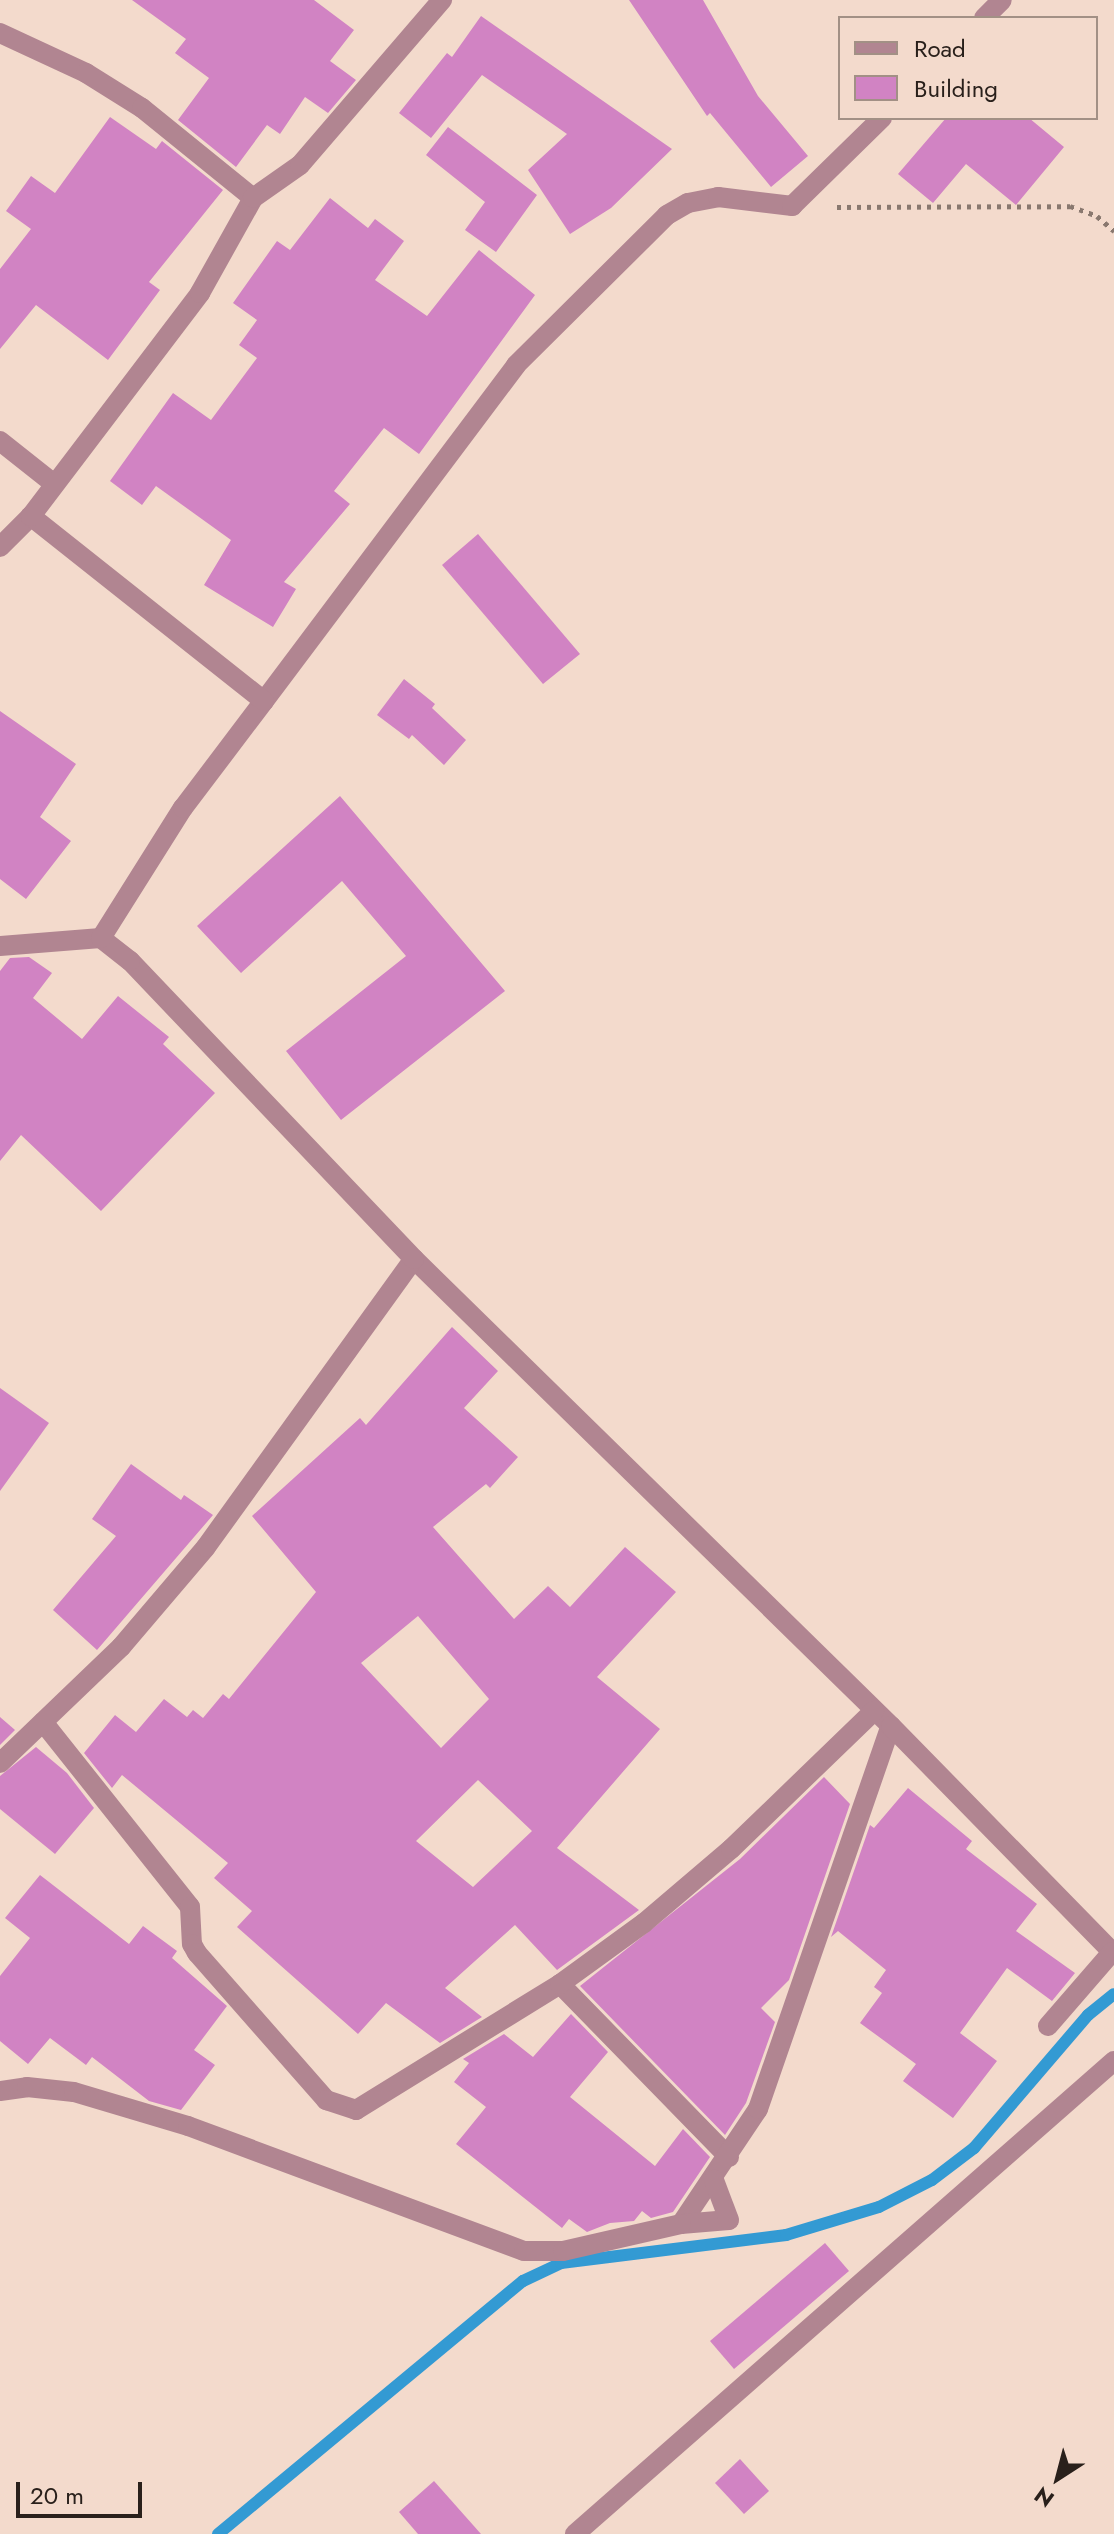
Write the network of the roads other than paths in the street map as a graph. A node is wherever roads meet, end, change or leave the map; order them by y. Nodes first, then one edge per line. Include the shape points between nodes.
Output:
1 (442, 0) edge
2 (1002, 0) edge
3 (986, 16) edge
4 (0, 33) edge
5 (880, 120) edge
6 (253, 198) junction
7 (0, 441) edge
8 (53, 483) junction
9 (31, 516) junction
10 (0, 547) edge
11 (264, 701) junction
12 (101, 938) junction
13 (0, 946) edge
14 (414, 1259) junction
15 (882, 1719) junction
16 (43, 1722) junction
17 (0, 1763) edge
18 (1113, 1953) edge
19 (560, 1984) junction
20 (1048, 2026) dead end
21 (1114, 2061) edge
22 (0, 2091) edge
23 (729, 2157) junction
24 (714, 2180) junction
25 (681, 2224) junction
26 (575, 2534) edge

1 - 6 street via 300,165
2 - 3 street
4 - 6 street via 86,73 142,108
5 - 11 street via 792,206 718,197 688,203 667,215 516,365
6 - 8 street via 200,293
7 - 8 street
8 - 9 street
9 - 10 street
9 - 11 street
11 - 12 street via 183,808
12 - 13 street
12 - 14 street via 130,961
14 - 15 street
14 - 16 street via 206,1547 121,1647
15 - 18 street
15 - 19 street via 708,1869
15 - 23 street via 758,2109
16 - 17 street
16 - 19 street via 190,1907 194,1949 337,2107 362,2107
18 - 20 street
19 - 23 street
21 - 26 street
22 - 25 street via 27,2087 74,2092 188,2126 524,2251 563,2251
23 - 24 street
24 - 25 street
24 - 25 street via 729,2220

